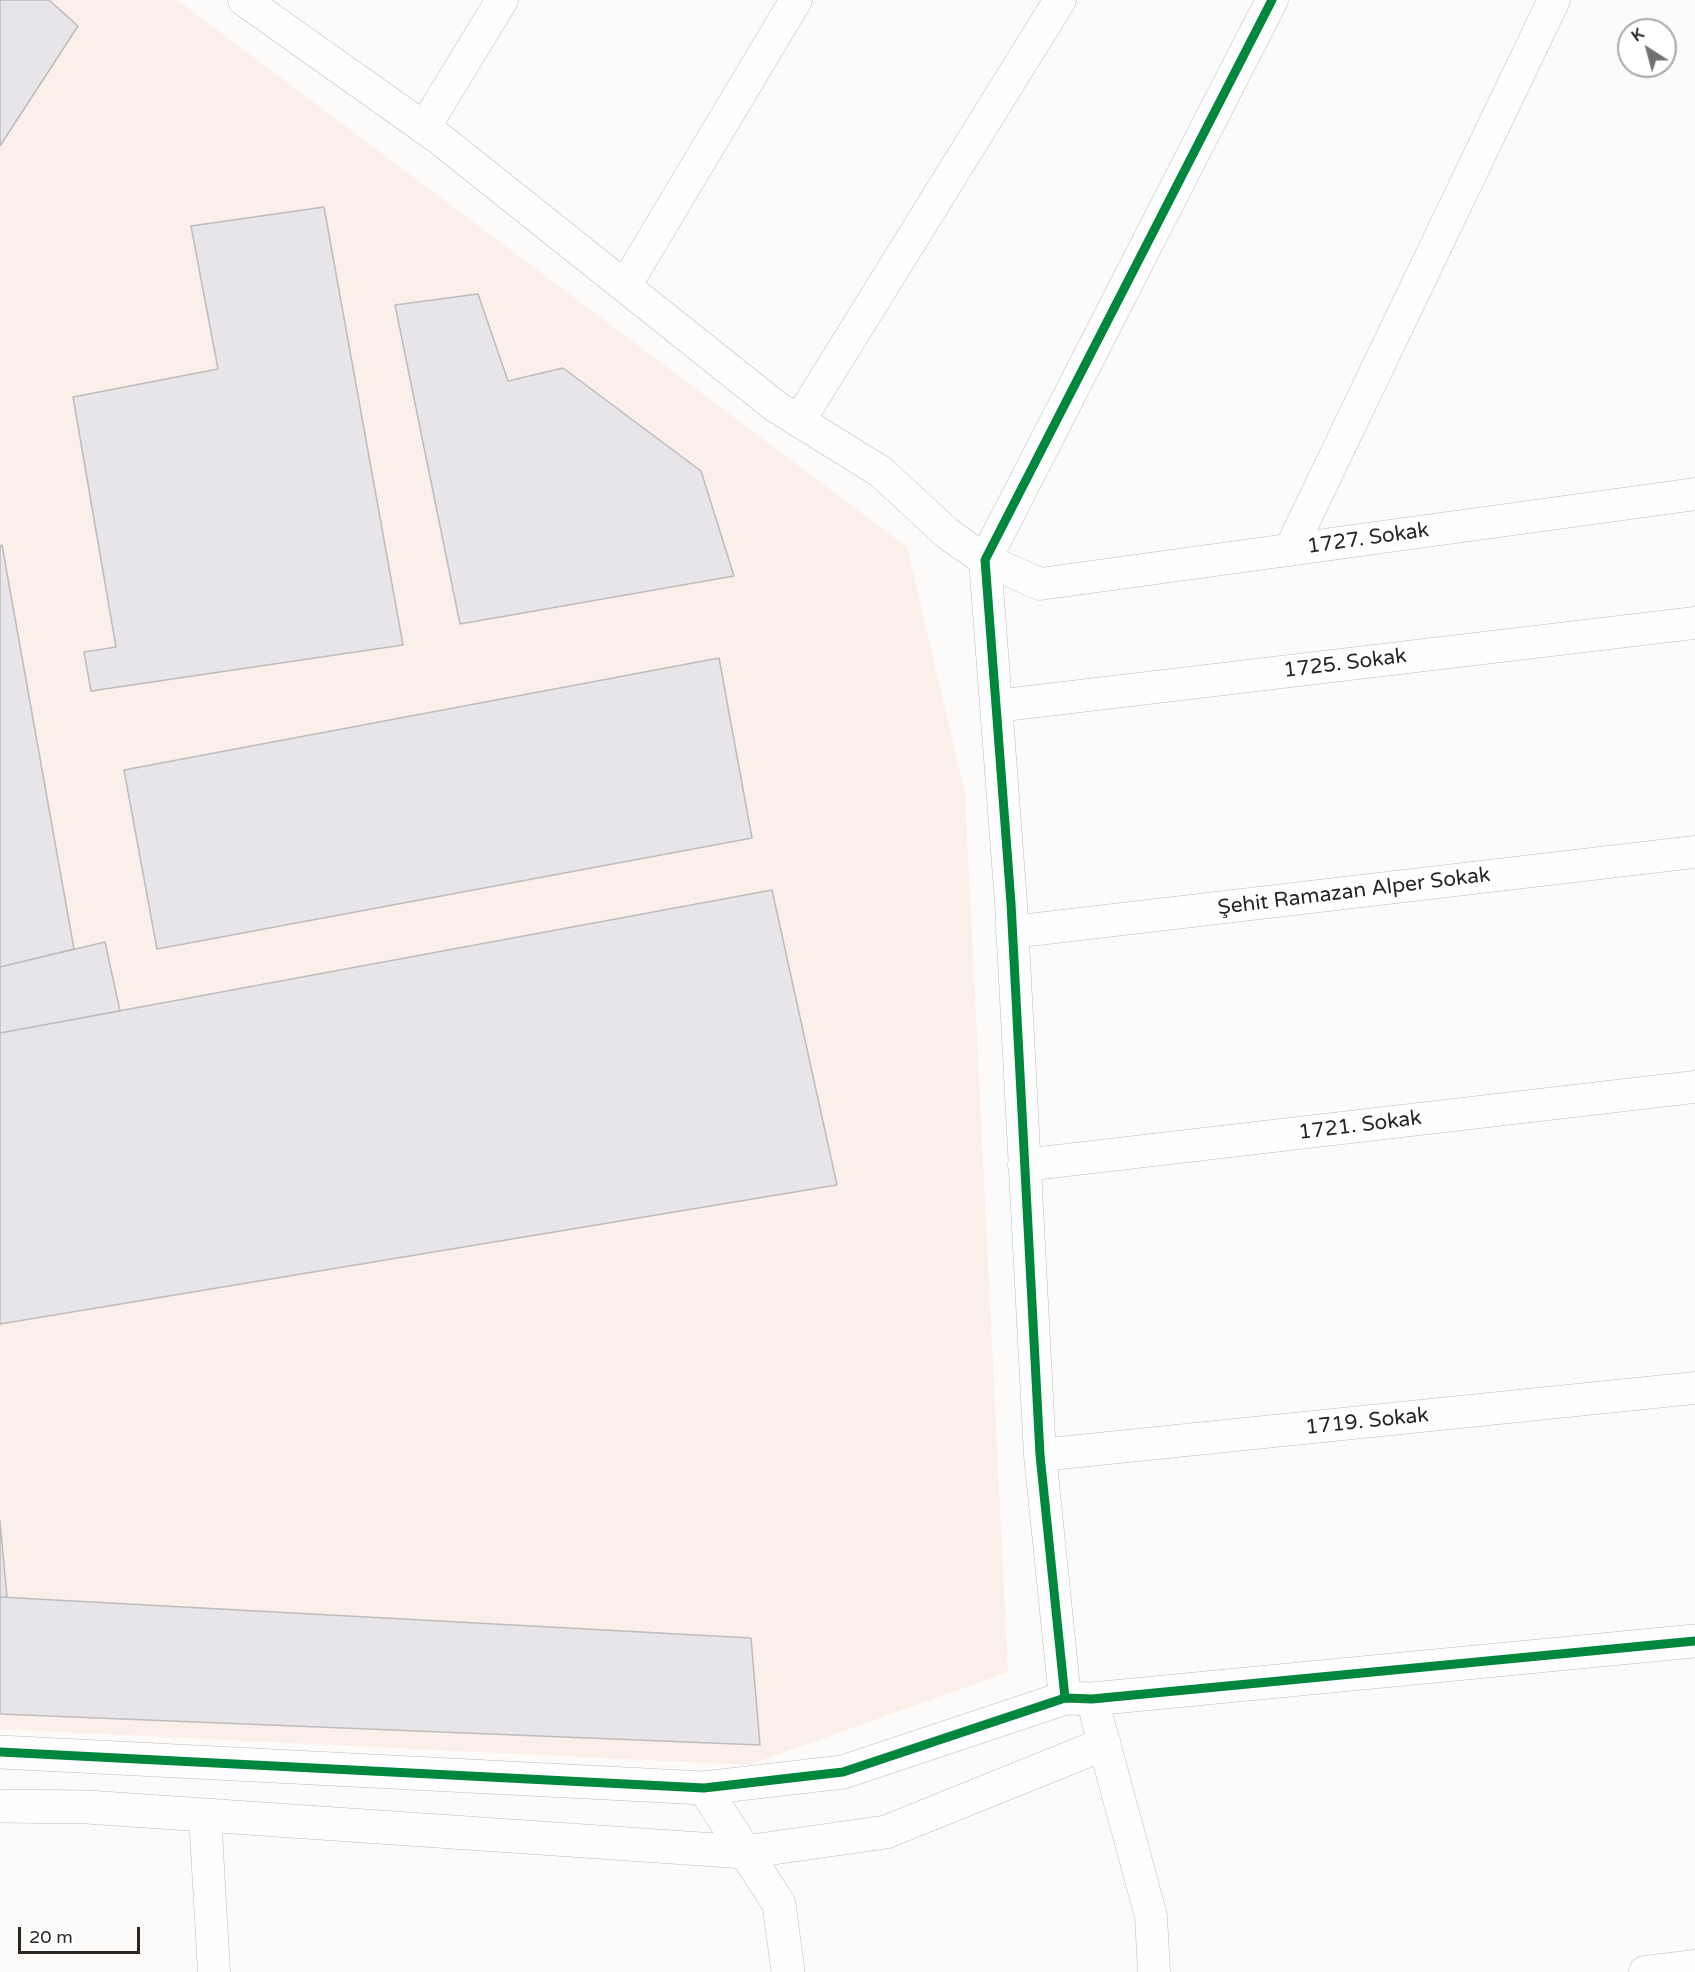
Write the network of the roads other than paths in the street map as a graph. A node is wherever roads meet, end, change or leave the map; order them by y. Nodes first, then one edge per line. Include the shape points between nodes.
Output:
1 (244, 0) edge
2 (502, 0) edge
3 (796, 0) edge
4 (1060, 0) edge
5 (1272, 0) edge
6 (1554, 0) edge
7 (424, 128) junction
8 (625, 286) junction
9 (800, 421) junction
10 (1695, 494) edge
11 (1290, 550) junction
12 (985, 560) junction
13 (1695, 622) edge
14 (996, 706) junction
15 (1695, 852) edge
16 (1012, 932) junction
17 (1695, 1087) edge
18 (1024, 1165) junction
19 (1695, 1388) edge
20 (1040, 1455) junction
21 (1695, 1641) edge
22 (1078, 1699) junction
23 (1104, 1743) junction
24 (0, 1752) edge
25 (704, 1788) junction
26 (0, 1806) edge
27 (206, 1815) junction
28 (745, 1852) junction
29 (1695, 1966) edge
30 (214, 1972) edge
31 (788, 1972) edge
32 (1154, 1972) edge
33 (1645, 1972) edge

1 - 7 street
2 - 7 street
3 - 8 street
4 - 9 street
5 - 12 street
6 - 11 street
7 - 8 street
8 - 9 street via 775,406
9 - 12 street via 881,472 948,534
10 - 11 street, 1727. Sokak
11 - 12 street, 1727. Sokak via 1040,584
12 - 14 street
13 - 14 street, 1725. Sokak
14 - 16 street
15 - 16 street, Şehit Ramazan Alper Sokak
16 - 18 street
17 - 18 street, 1721. Sokak
18 - 20 street
19 - 20 street, 1719. Sokak
20 - 22 street
21 - 22 street
22 - 23 street
22 - 25 street via 843,1772
23 - 28 street via 886,1832
23 - 32 street via 1151,1916
24 - 25 street
25 - 28 street
26 - 27 street
27 - 28 street
27 - 30 street
28 - 31 street via 779,1904
29 - 33 street

